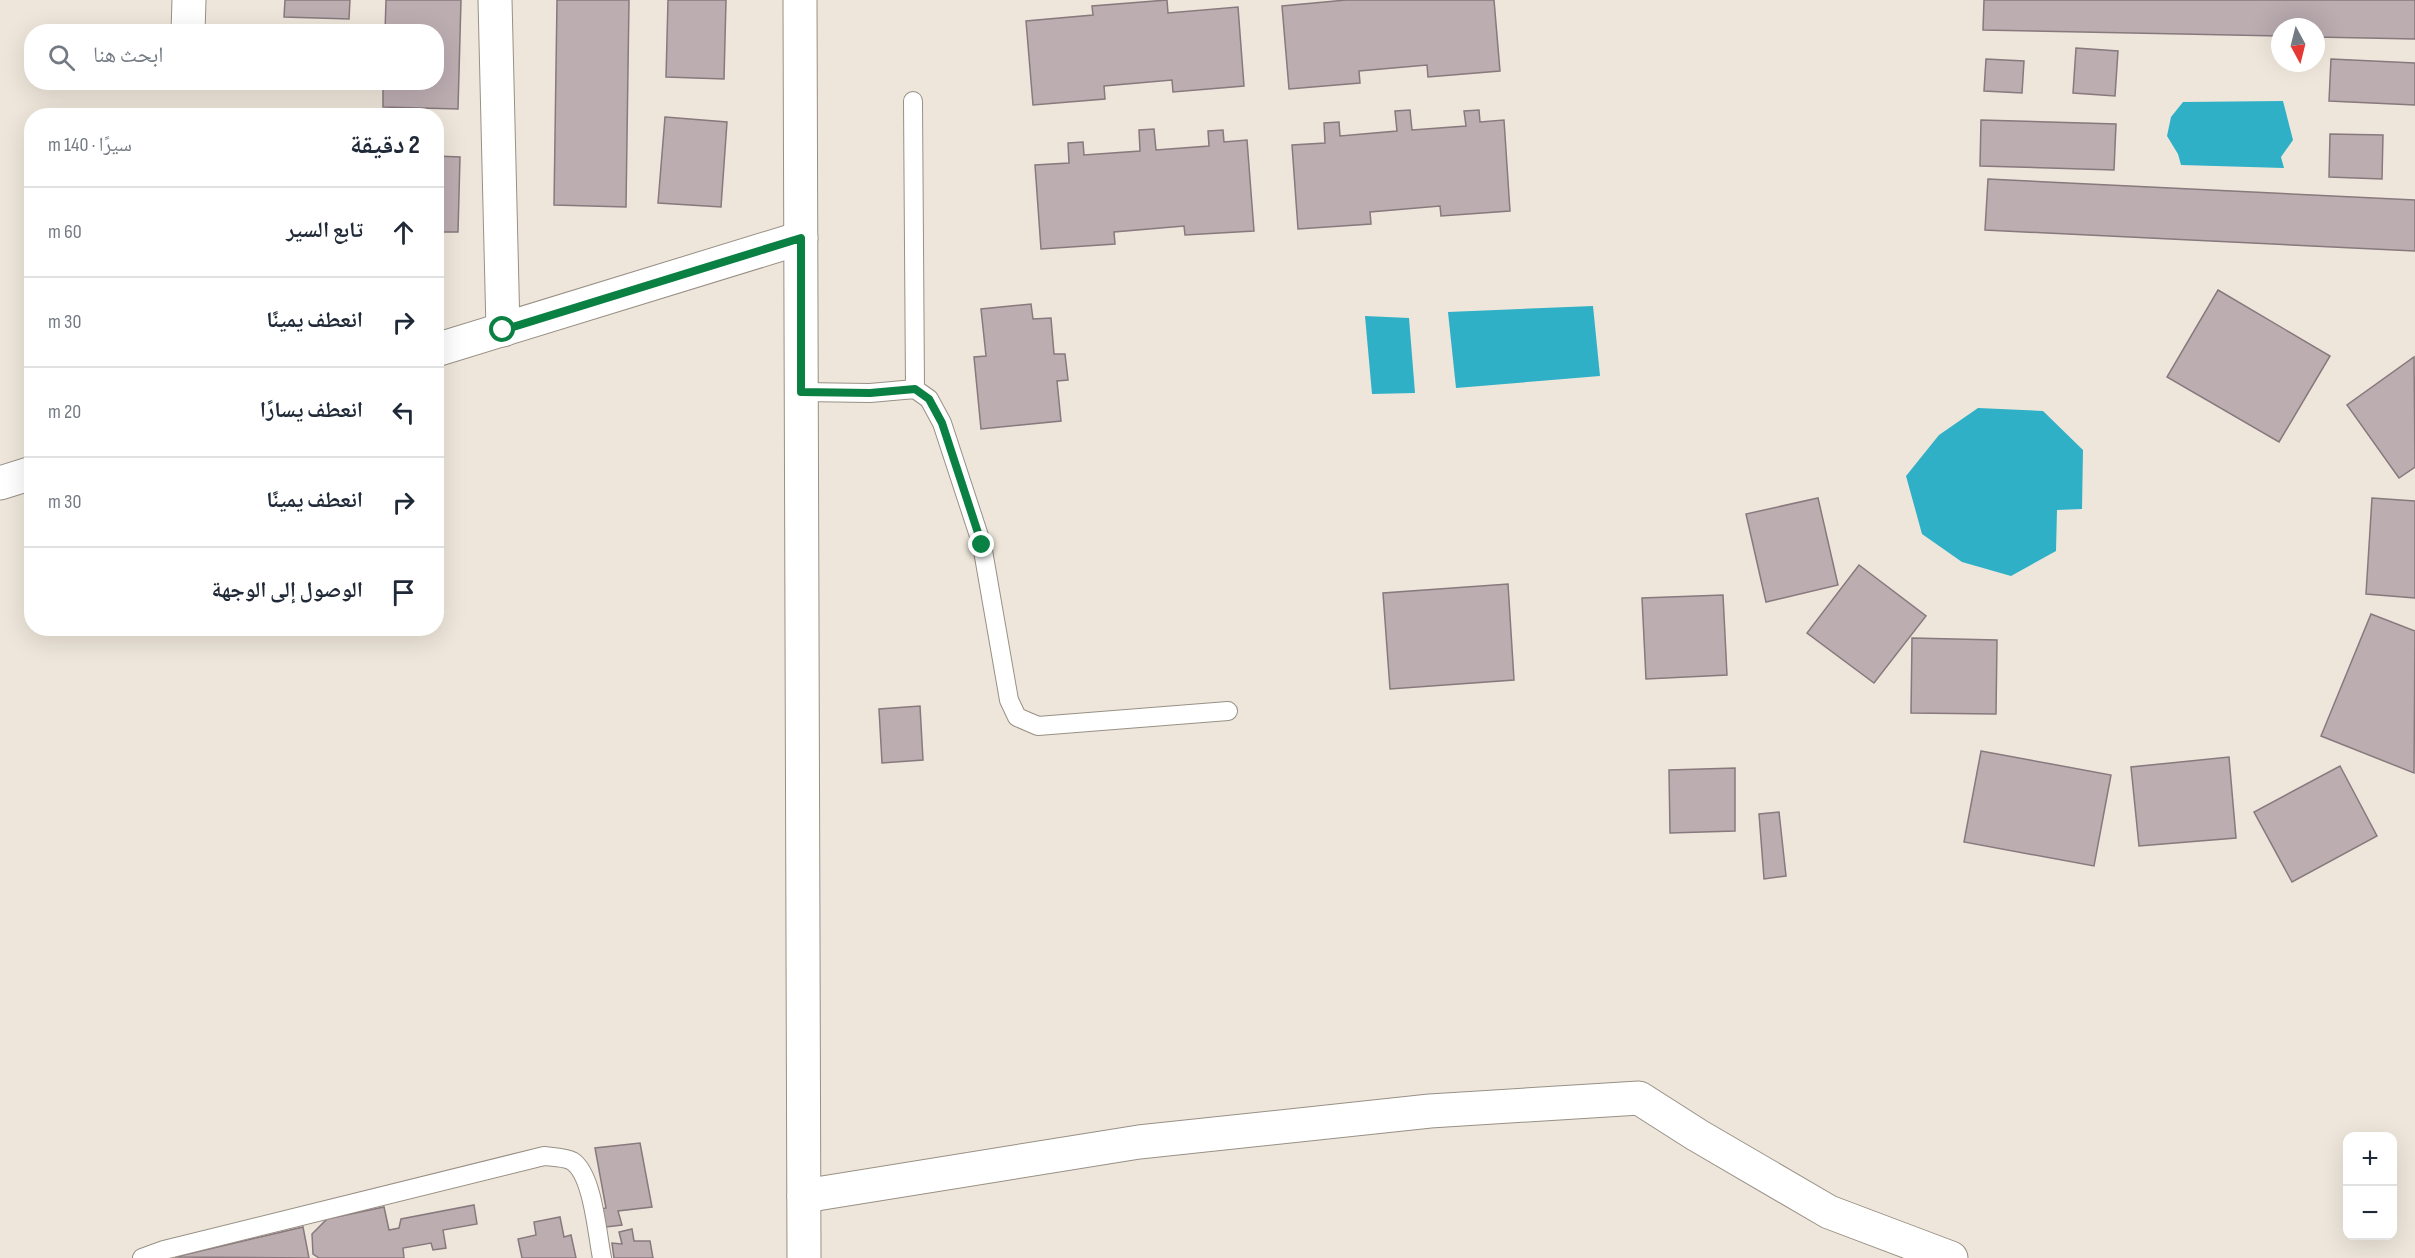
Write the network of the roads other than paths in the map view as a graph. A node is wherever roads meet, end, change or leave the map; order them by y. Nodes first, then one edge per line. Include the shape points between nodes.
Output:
1 (189, 0) edge
2 (495, 0) edge
3 (800, 0) edge
4 (188, 24) edge
5 (913, 101) dead end
6 (801, 238) junction
7 (503, 330) junction
8 (444, 348) edge
9 (915, 389) junction
10 (801, 392) junction
11 (24, 476) edge
12 (0, 483) edge
13 (1228, 711) dead end
14 (804, 1196) junction
15 (142, 1258) edge
16 (602, 1258) edge
17 (804, 1258) edge
18 (1951, 1258) edge

1 - 4 street
2 - 7 street
3 - 6 street
5 - 9 lane
6 - 7 street
6 - 10 street
7 - 8 street
9 - 10 lane
9 - 13 lane via 929,399 942,423 982,545 1009,700 1017,717 1038,726
10 - 14 street
11 - 12 street
14 - 17 street
14 - 18 street via 1139,1142 1430,1111 1639,1098 1829,1212
15 - 16 lane via 544,1156 570,1160 580,1169 589,1190

